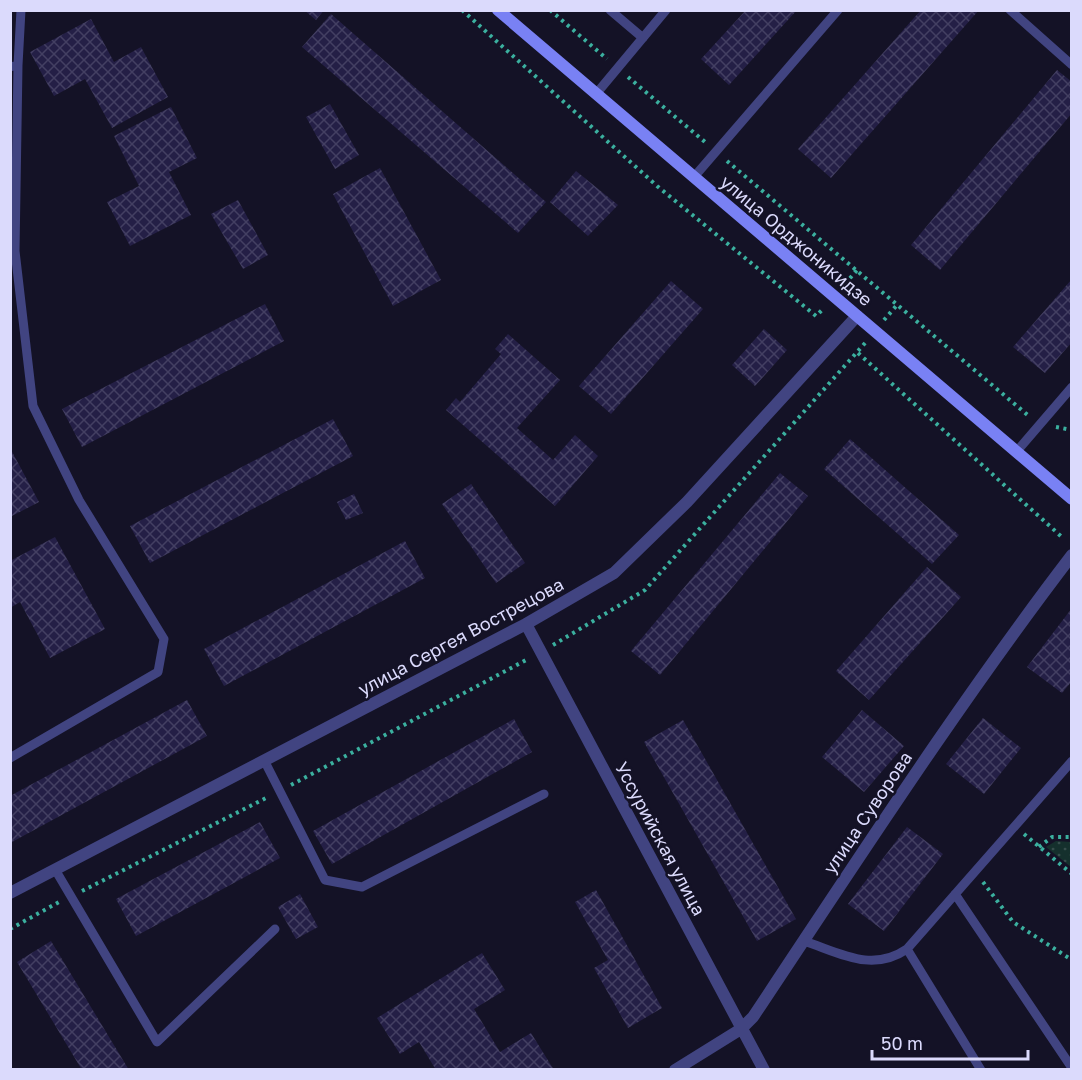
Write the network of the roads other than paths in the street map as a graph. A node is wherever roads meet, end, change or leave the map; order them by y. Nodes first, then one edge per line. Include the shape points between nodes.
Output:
1 (21, 10) edge
2 (498, 10) edge
3 (610, 10) edge
4 (666, 10) edge
5 (838, 10) edge
6 (1010, 10) edge
7 (643, 38) junction
8 (1071, 65) edge
9 (14, 66) edge
10 (596, 94) junction
11 (694, 177) junction
12 (13, 252) edge
13 (857, 316) junction
14 (1071, 387) edge
15 (1017, 451) junction
16 (1071, 499) edge
17 (1071, 555) edge
18 (526, 624) junction
19 (10, 758) edge
20 (1071, 761) edge
21 (265, 762) junction
22 (544, 794) dead end
23 (56, 871) junction
24 (10, 893) edge
25 (955, 894) junction
26 (275, 929) dead end
27 (804, 941) junction
28 (907, 949) junction
29 (741, 1029) junction
30 (1071, 1068) edge
31 (675, 1070) edge
32 (764, 1070) edge
33 (981, 1070) edge

1 - 9 lane
2 - 10 main road, улица Орджоникидзе
3 - 7 lane
4 - 7 lane
5 - 11 lane
6 - 8 lane
7 - 10 lane
9 - 12 lane
10 - 11 main road, улица Орджоникидзе
11 - 13 main road, улица Орджоникидзе
12 - 19 lane via 33,406 79,500 164,639 158,672
13 - 15 main road, улица Орджоникидзе
13 - 18 street, улица Сергея Вострецова via 687,502 614,573
14 - 15 lane
15 - 16 main road, улица Орджоникидзе
17 - 27 street, улица Суворова via 990,665
18 - 21 street, улица Сергея Вострецова
18 - 29 street, Уссурийская улица
20 - 25 lane
21 - 22 lane via 324,880 362,887
21 - 23 street, улица Сергея Вострецова
23 - 24 street, улица Сергея Вострецова
23 - 26 lane via 157,1042
25 - 28 lane
25 - 30 lane
27 - 28 lane via 863,961 888,959
27 - 29 street, улица Суворова
28 - 33 lane
29 - 31 street, улица Суворова
29 - 32 street, Уссурийская улица

